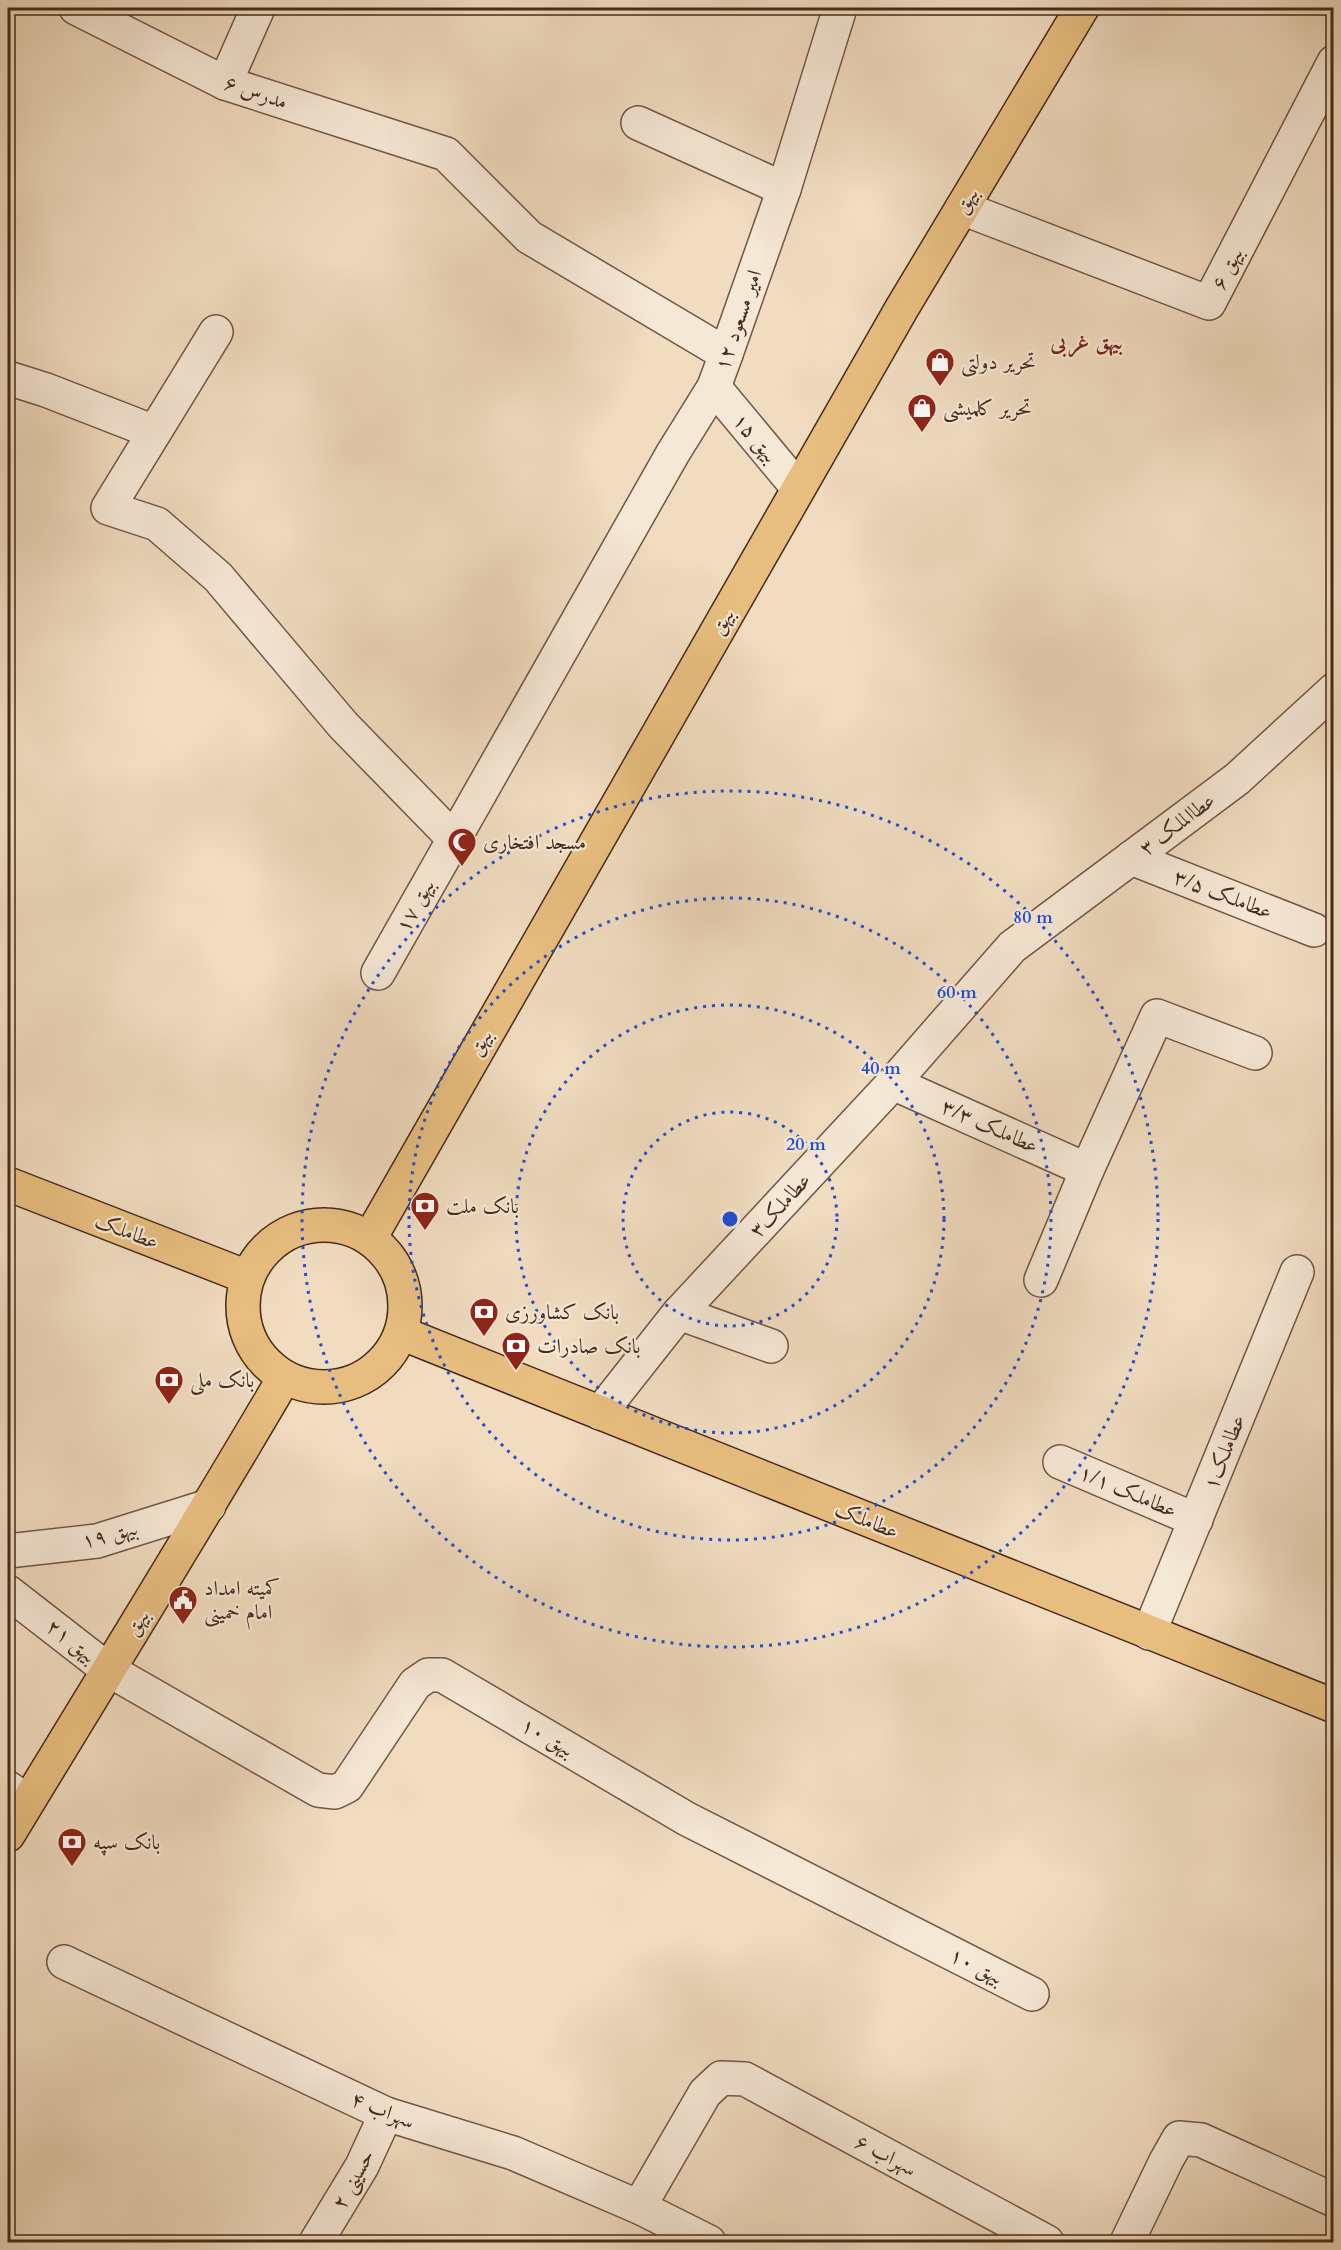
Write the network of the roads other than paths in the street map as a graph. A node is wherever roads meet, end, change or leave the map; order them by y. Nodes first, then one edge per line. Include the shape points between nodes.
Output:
1 (76, 8) edge
2 (258, 8) edge
3 (840, 8) edge
4 (1082, 8) edge
5 (1334, 62) edge
6 (225, 83) junction
7 (638, 123) dead end
8 (784, 189) junction
9 (962, 208) junction
10 (216, 332) dead end
11 (726, 354) junction
12 (8, 378) edge
13 (714, 387) junction
14 (154, 432) junction
15 (798, 488) junction
16 (1334, 690) edge
17 (453, 838) junction
18 (1131, 858) junction
19 (1314, 930) dead end
20 (1012, 947) joint
21 (378, 973) dead end
22 (1255, 1053) dead end
23 (893, 1083) junction
24 (1087, 1170) junction
25 (8, 1184) edge
26 (369, 1238) junction
27 (1297, 1272) dead end
28 (247, 1277) junction
29 (1041, 1280) dead end
30 (679, 1313) junction
31 (401, 1334) junction
32 (771, 1346) dead end
33 (284, 1378) junction
34 (600, 1413) junction
35 (1060, 1462) dead end
36 (209, 1506) junction
37 (1196, 1520) junction
38 (8, 1551) edge
39 (8, 1592) edge
40 (1149, 1633) junction
41 (107, 1669) junction
42 (1334, 1706) edge
43 (18, 1794) edge
44 (8, 1835) edge
45 (64, 1962) dead end
46 (1032, 1994) dead end
47 (386, 2114) junction
48 (1334, 2200) edge
49 (639, 2207) junction
50 (316, 2242) edge
51 (709, 2242) edge
52 (1047, 2242) edge
53 (1127, 2242) edge

1 - 6 street, مدرس ۶
2 - 6 street
3 - 8 street, امیر مسعود ۱۲
4 - 9 main road, بیهق
5 - 9 street, بیهق ۶ via 1209,303
6 - 11 street, مدرس ۶ via 446,154 529,237
7 - 8 street
8 - 11 street, امیر مسعود ۱۲
9 - 15 main road, بیهق
10 - 14 street
11 - 13 street, امیر مسعود ۱۲
12 - 14 street
13 - 15 street, بیهق ۱۵
13 - 17 street, امیر مسعود ۱۲
14 - 17 street via 108,508 157,524 218,577 343,725
15 - 26 main road, بیهق
16 - 18 street, عطاالملک ۳ via 1237,779
17 - 21 street, بیهق ۱۷
18 - 19 street, عطاملک ۳/۵
18 - 20 street, عطاالملک ۳
20 - 23 street, عطاملک۳
22 - 24 street via 1157,1016
23 - 24 street, عطاملک ۳/۳
23 - 30 street, عطاملک۳
24 - 29 street
25 - 28 main road, عطاملک
26 - 28 main road via 348,1227 323,1224 299,1228 277,1239 259,1256
26 - 31 main road via 387,1254 401,1278 406,1306
27 - 37 street, عطاملک۱
28 - 33 main road via 242,1300 244,1323 252,1345 266,1364
30 - 32 street
30 - 34 street, عطاملک۳
31 - 33 main road via 387,1358 365,1376 339,1387 311,1387
31 - 34 main road, عطاملک
33 - 36 main road, بیهق
34 - 40 main road, عطاملک
35 - 37 street, عطاملک ۱/۱
36 - 38 street, بیهق ۱۹ via 97,1541
36 - 41 main road, بیهق
37 - 40 street, عطاملک۱
39 - 41 street, بیهق ۲۱
40 - 42 main road, عطاملک
41 - 43 main road, بیهق
41 - 46 street, بیهق ۱۰ via 318,1790 335,1792 347,1786 415,1684 428,1676 442,1675 687,1819
43 - 44 main road, بیهق
45 - 47 street, سهراب ۴
47 - 49 street, سهراب ۴ via 513,2153
47 - 50 street, حسینی ۲ via 362,2166
48 - 53 street via 1201,2140 1179,2138
49 - 51 street, سهراب ۴
49 - 52 street, سهراب ۶ via 705,2093 721,2078 745,2079

